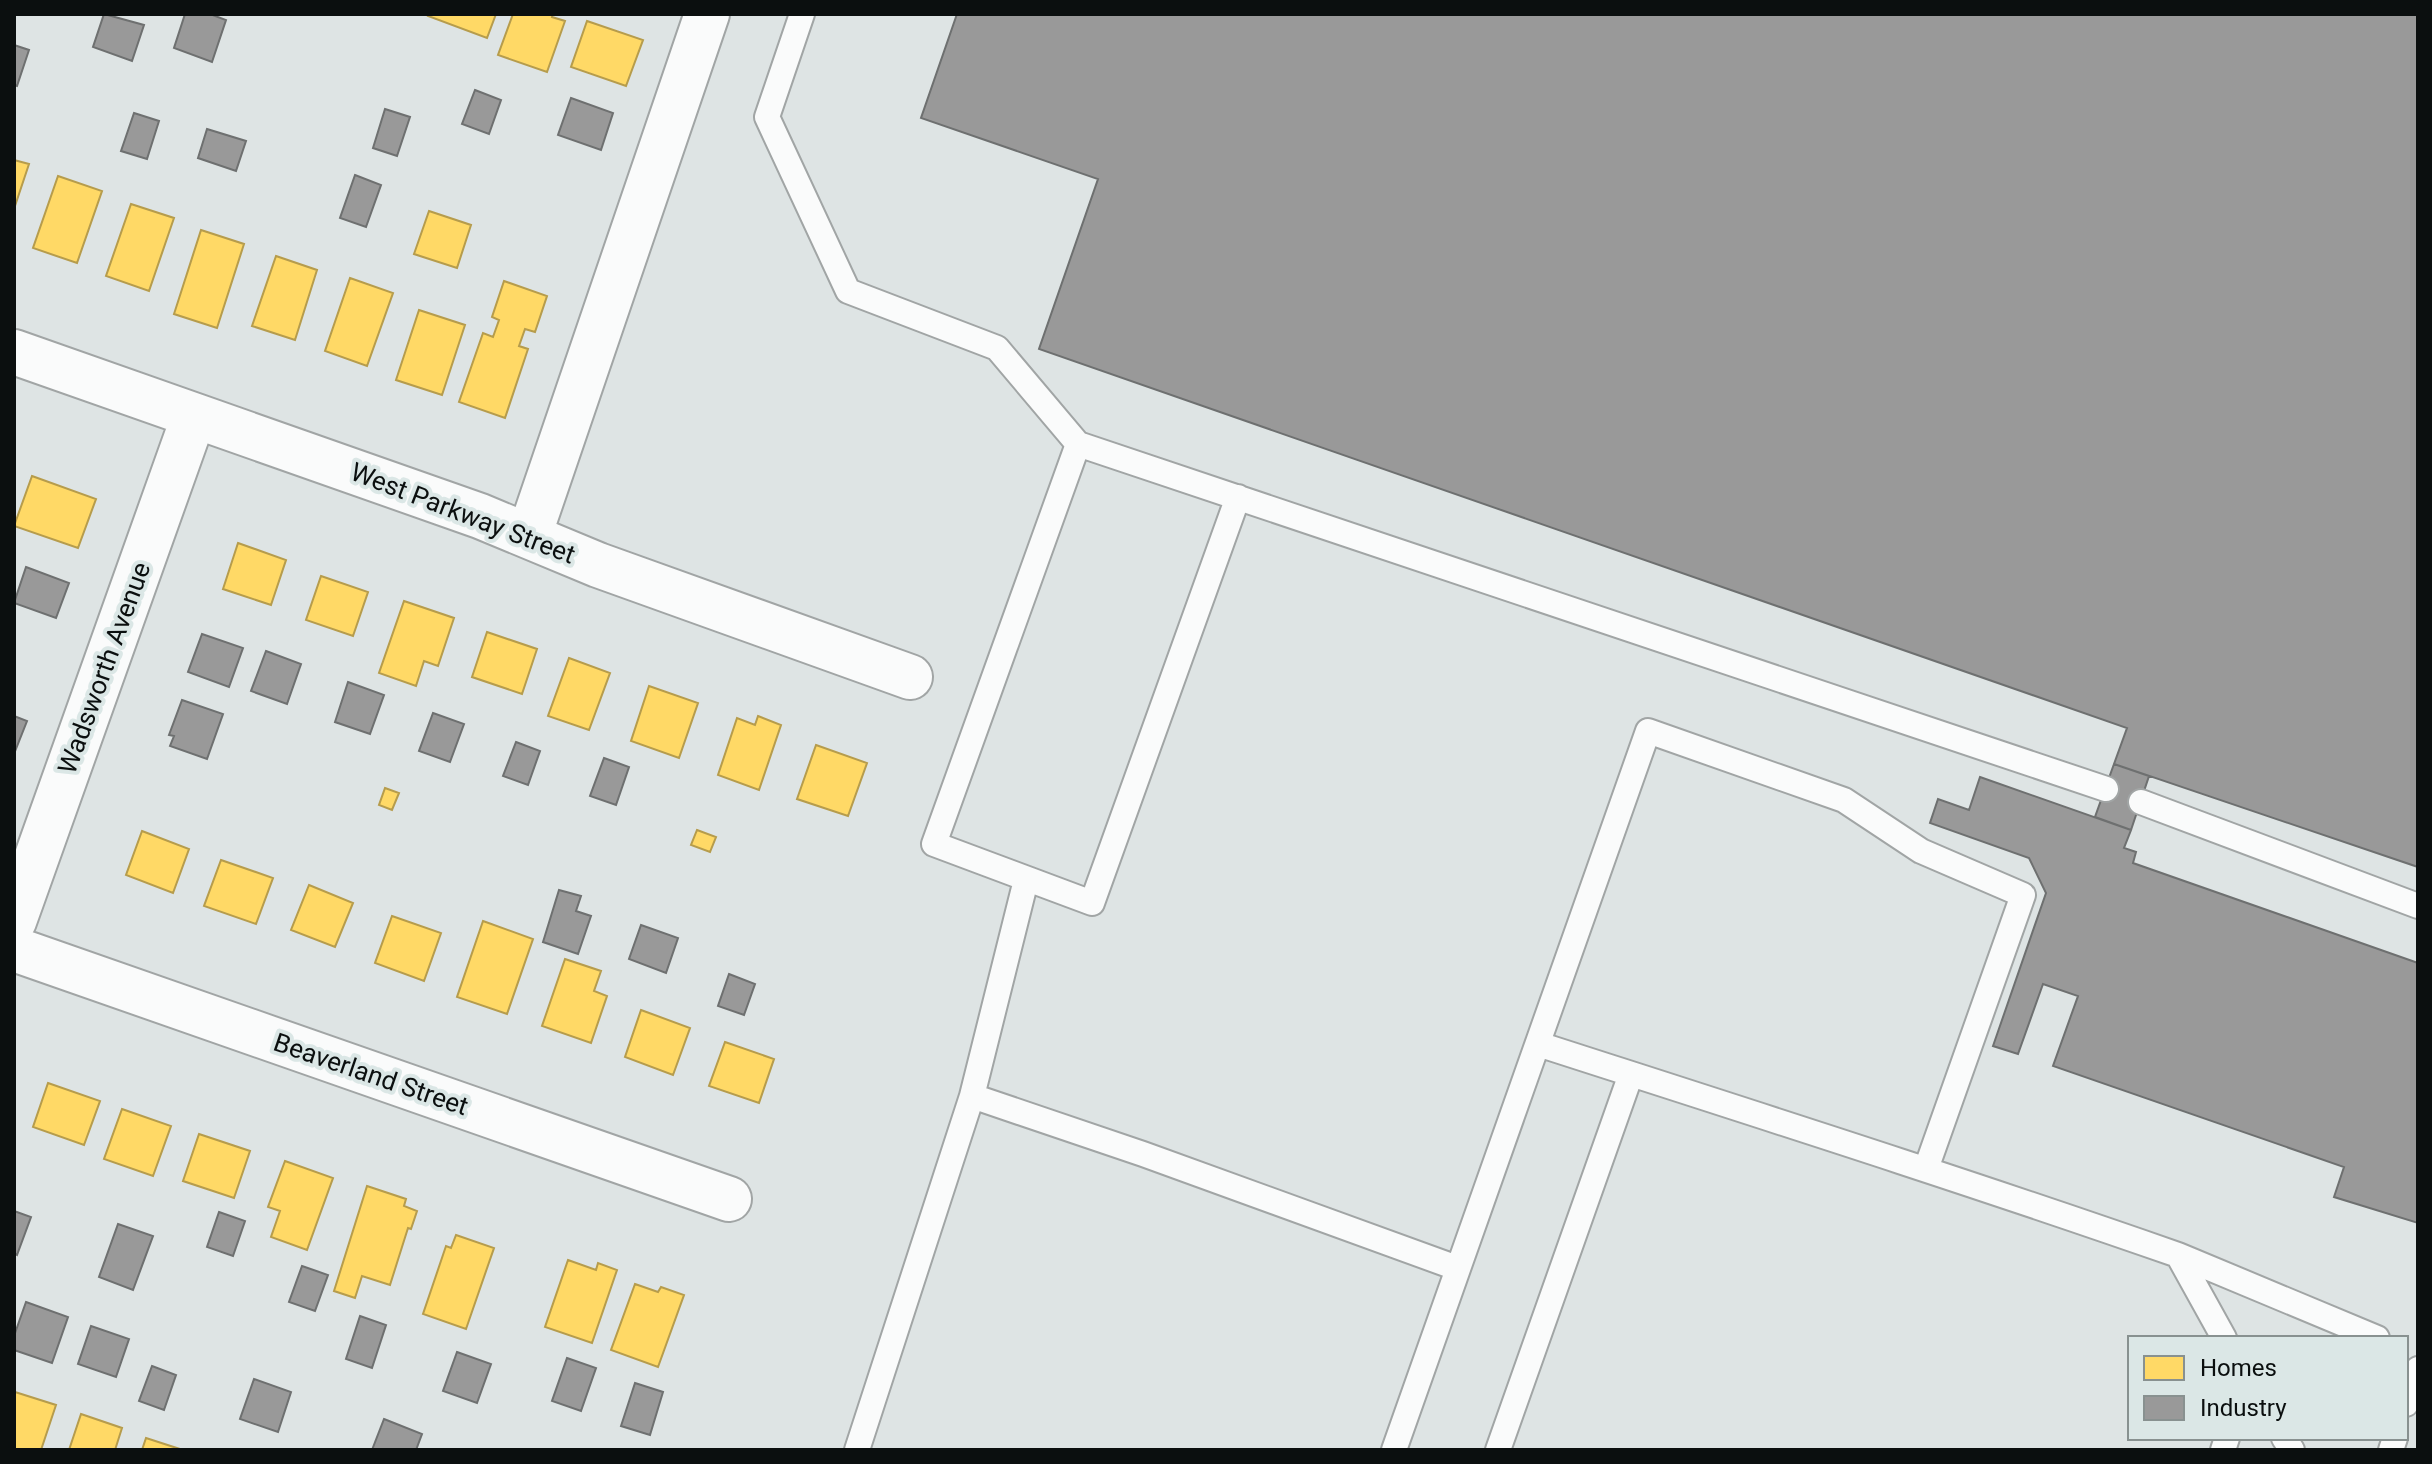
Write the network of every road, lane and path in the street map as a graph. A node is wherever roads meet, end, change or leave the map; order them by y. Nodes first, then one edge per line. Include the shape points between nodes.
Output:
1 (707, 14) edge
2 (802, 14) edge
3 (14, 352) edge
4 (194, 416) junction
5 (1078, 444) junction
6 (1238, 497) junction
7 (529, 536) junction
8 (910, 677) dead end
9 (2106, 789) dead end
10 (2141, 802) dead end
11 (1026, 880) junction
12 (2418, 906) edge
13 (14, 921) edge
14 (14, 949) edge
15 (1538, 1044) junction
16 (1631, 1074) junction
17 (972, 1096) junction
18 (1926, 1169) junction
19 (729, 1199) dead end
20 (2178, 1255) junction
21 (1457, 1268) junction
22 (2223, 1336) edge
23 (2372, 1336) edge
24 (2418, 1369) edge
25 (2408, 1398) edge
26 (857, 1450) edge
27 (1394, 1450) edge
28 (1498, 1450) edge

1 - 7 street
2 - 5 lane via 767,117 848,291 997,348
3 - 4 street, West Parkway Street
4 - 7 street, West Parkway Street
4 - 13 street, Wadsworth Avenue
5 - 6 lane
5 - 11 lane via 934,844
6 - 9 lane
6 - 11 lane via 1092,903
7 - 8 street, West Parkway Street
10 - 12 lane
11 - 17 lane
14 - 19 street, Beaverland Street
15 - 16 lane
15 - 18 lane via 1648,731 1844,800 1921,851 2023,895
15 - 21 lane
16 - 18 lane
16 - 28 lane
17 - 21 lane
17 - 26 lane
18 - 20 lane
20 - 22 lane
20 - 23 lane
21 - 27 lane
24 - 25 lane

